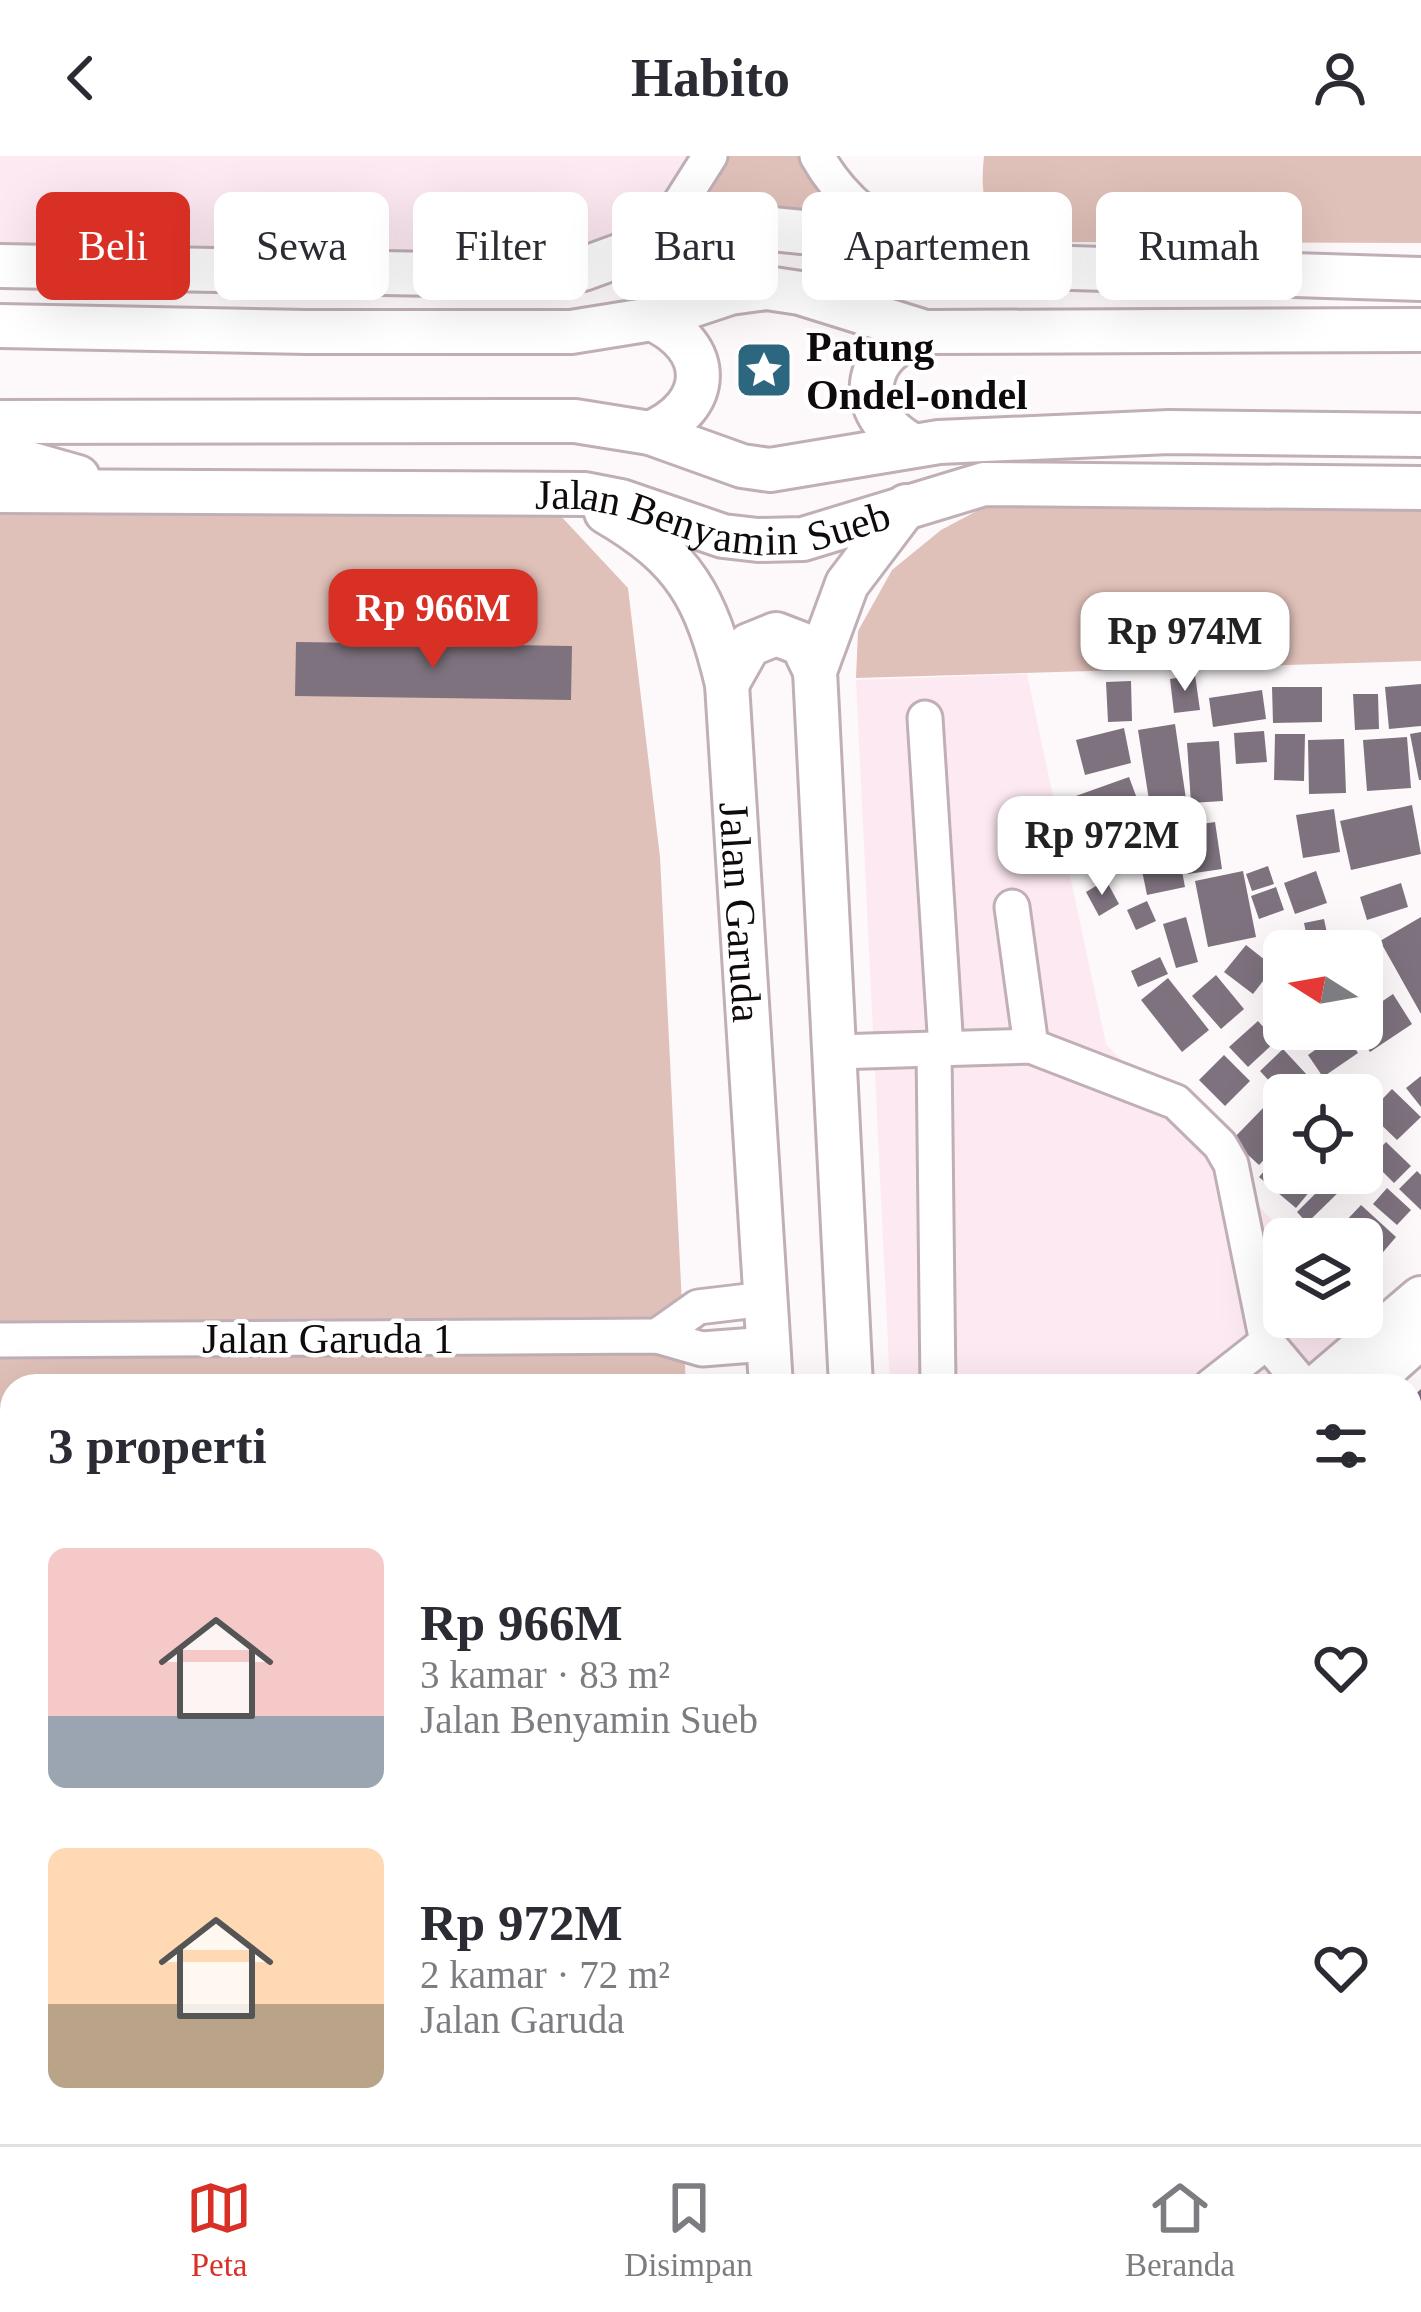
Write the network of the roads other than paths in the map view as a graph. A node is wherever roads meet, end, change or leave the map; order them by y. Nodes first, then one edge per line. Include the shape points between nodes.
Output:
1 (710, 156) edge
2 (817, 156) edge
3 (687, 192) edge
4 (841, 192) edge
5 (612, 258) edge
6 (0, 266) edge
7 (36, 266) edge
8 (190, 268) edge
9 (1302, 276) edge
10 (1421, 279) edge
11 (190, 299) edge
12 (1251, 300) edge
13 (652, 319) junction
14 (0, 326) edge
15 (1359, 329) junction
16 (1421, 330) edge
17 (308, 332) junction
18 (925, 332) junction
19 (0, 422) edge
20 (1169, 432) junction
21 (650, 433) junction
22 (1421, 435) edge
23 (912, 445) junction
24 (0, 454) edge
25 (1283, 485) junction
26 (1421, 488) edge
27 (0, 490) edge
28 (131, 491) junction
29 (585, 494) junction
30 (906, 506) junction
31 (815, 670) junction
32 (727, 683) junction
33 (925, 718) dead end
34 (1012, 907) dead end
35 (1031, 1046) junction
36 (940, 1050) junction
37 (834, 1052) junction
38 (1421, 1298) edge
39 (765, 1299) junction
40 (657, 1336) junction
41 (1421, 1336) edge
42 (0, 1340) edge
43 (1268, 1342) junction
44 (770, 1365) edge
45 (849, 1374) edge
46 (938, 1374) edge
47 (1226, 1374) edge
48 (1294, 1374) edge
49 (1332, 1374) edge
50 (1378, 1374) edge

1 - 3 street
2 - 4 street
5 - 8 main road via 548,276
6 - 7 main road
9 - 10 main road
11 - 17 main road
12 - 15 main road
13 - 17 main road via 571,332
13 - 18 main road via 766,288
13 - 21 main road via 676,329 699,376 675,422
14 - 17 main road
15 - 16 main road
15 - 18 main road
18 - 23 main road via 885,352 871,394 892,434
19 - 21 main road, Jalan Benyamin Sueb via 575,421
20 - 22 main road, Jalan Benyamin Sueb
20 - 23 main road, Jalan Benyamin Sueb
20 - 25 main road
21 - 23 main road, Jalan Benyamin Sueb via 770,470
24 - 28 main road
25 - 26 main road, Jalan Benyamin Sueb
25 - 30 main road, Jalan Benyamin Sueb via 984,484
27 - 28 main road, Jalan Benyamin Sueb
28 - 29 main road, Jalan Benyamin Sueb
29 - 30 main road, Jalan Benyamin Sueb via 758,540 803,539
29 - 32 main road, Jalan Garuda via 648,537 693,589 712,623
30 - 31 main road, Jalan Garuda via 847,584
31 - 32 main road via 802,644 776,634 749,645
31 - 37 main road, Jalan Garuda
32 - 39 main road, Jalan Garuda
33 - 36 street
34 - 35 street
35 - 36 street
35 - 43 street via 1176,1102 1220,1145 1232,1164
36 - 37 street
36 - 46 street
37 - 45 main road, Jalan Garuda
38 - 49 main road
39 - 40 street via 698,1307
39 - 44 main road, Jalan Garuda
40 - 42 street, Jalan Garuda 1
40 - 44 street, Jalan Garuda 1
41 - 50 main road
43 - 47 street
43 - 48 street

